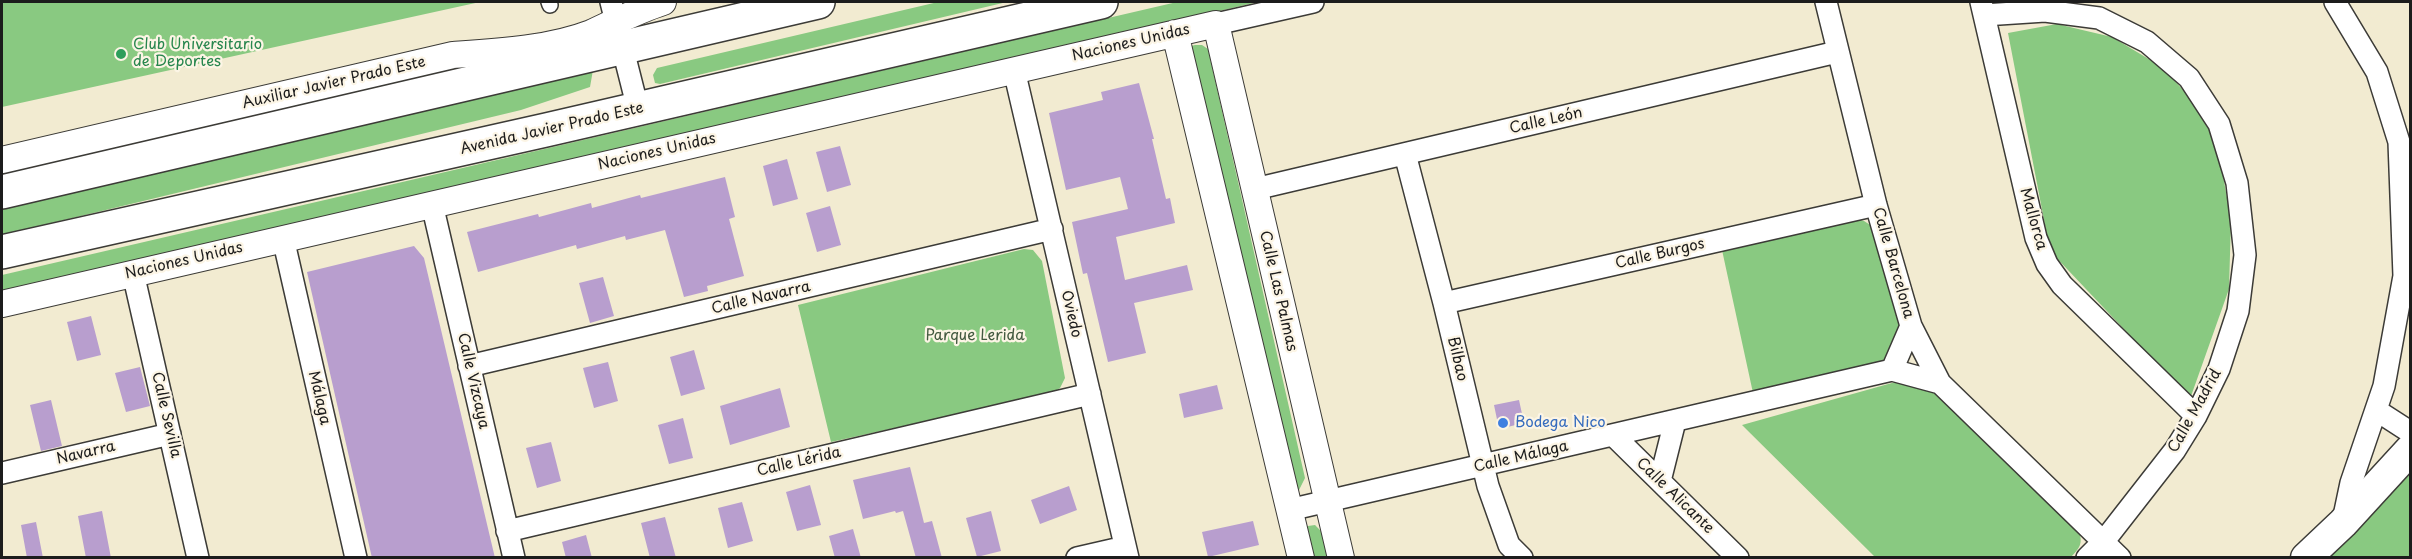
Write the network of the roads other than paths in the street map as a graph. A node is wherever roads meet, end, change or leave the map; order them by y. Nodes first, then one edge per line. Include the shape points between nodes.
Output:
1 (663, 2) edge
2 (818, 2) edge
3 (1101, 2) edge
4 (1313, 2) edge
5 (1826, 2) edge
6 (2335, 2) edge
7 (1983, 8) edge
8 (617, 22) edge
9 (1216, 24) junction
10 (1175, 33) junction
11 (1838, 52) junction
12 (1014, 70) junction
13 (638, 109) junction
14 (2405, 140) edge
15 (1405, 154) junction
16 (2, 160) edge
17 (1255, 189) junction
18 (2, 192) edge
19 (432, 204) junction
20 (1876, 205) junction
21 (1052, 229) junction
22 (282, 238) junction
23 (2, 252) edge
24 (133, 273) junction
25 (1444, 303) junction
26 (2, 304) edge
27 (1911, 326) junction
28 (469, 366) junction
29 (1892, 370) junction
30 (1940, 383) junction
31 (1090, 394) junction
32 (2376, 410) junction
33 (2196, 416) junction
34 (1675, 421) junction
35 (2410, 432) edge
36 (170, 434) junction
37 (1613, 435) junction
38 (2410, 450) edge
39 (1483, 465) junction
40 (2, 473) edge
41 (1660, 481) junction
42 (1326, 502) junction
43 (1289, 510) junction
44 (2343, 523) junction
45 (507, 531) junction
46 (2104, 541) junction
47 (1127, 552) edge
48 (198, 558) edge
49 (356, 558) edge
50 (514, 558) edge
51 (1077, 558) edge
52 (1301, 558) edge
53 (1341, 558) edge
54 (1522, 558) edge
55 (1738, 558) edge
56 (2087, 558) edge
57 (2120, 558) edge
58 (2306, 558) edge

1 - 8 street, Auxiliar Javier Prado Este
2 - 8 main road
3 - 13 main road, Avenida Javier Prado Este
4 - 9 street, Naciones Unidas
5 - 11 street, Calle Barcelona
6 - 14 street via 2377,72
7 - 33 street, Mallorca via 2036,238 2047,264 2062,285
7 - 33 street, Calle Madrid via 2099,18 2146,42 2189,78 2219,124 2237,183 2245,255 2238,311 2220,369
8 - 13 street
8 - 16 street, Auxiliar Javier Prado Este via 565,41 453,55
8 - 18 main road
9 - 10 street, Naciones Unidas
9 - 17 street, Calle Las Palmas
10 - 12 street, Naciones Unidas
10 - 43 street
11 - 15 street, Calle León
11 - 20 street, Calle Barcelona
12 - 19 street, Naciones Unidas
12 - 21 street, Oviedo
13 - 23 main road, Avenida Javier Prado Este
14 - 32 street via 2404,276
15 - 17 street, Calle León
15 - 25 street, Bilbao
17 - 42 street, Calle Las Palmas
19 - 22 street, Naciones Unidas
19 - 28 street, Calle Vizcaya
20 - 25 street, Calle Burgos
20 - 27 street, Calle Barcelona
21 - 28 street, Calle Navarra
21 - 31 street, Oviedo
22 - 24 street, Naciones Unidas
22 - 49 street, Málaga
24 - 26 street, Naciones Unidas
24 - 36 street, Calle Sevilla
25 - 39 street, Bilbao
27 - 29 street, Calle Barcelona
27 - 30 street
28 - 45 street, Calle Vizcaya
29 - 30 street
29 - 34 street, Calle Málaga
30 - 46 street
31 - 45 street, Calle Lérida
31 - 47 street, Oviedo
32 - 35 street
32 - 44 street via 2351,483
33 - 46 street, Calle Madrid via 2175,450
34 - 37 street, Calle Málaga
34 - 41 street
36 - 40 street, Navarra
36 - 48 street, Calle Sevilla
37 - 39 street, Calle Málaga
37 - 41 street, Calle Alicante
38 - 44 main road
39 - 42 street, Calle Málaga
39 - 54 street, Bilbao via 1509,545
41 - 55 street, Calle Alicante
42 - 43 street, Calle Málaga
42 - 53 street, Calle Las Palmas
43 - 52 street
44 - 58 main road
45 - 50 street, Calle Vizcaya
46 - 56 street, Calle Madrid
46 - 57 street
47 - 51 street

